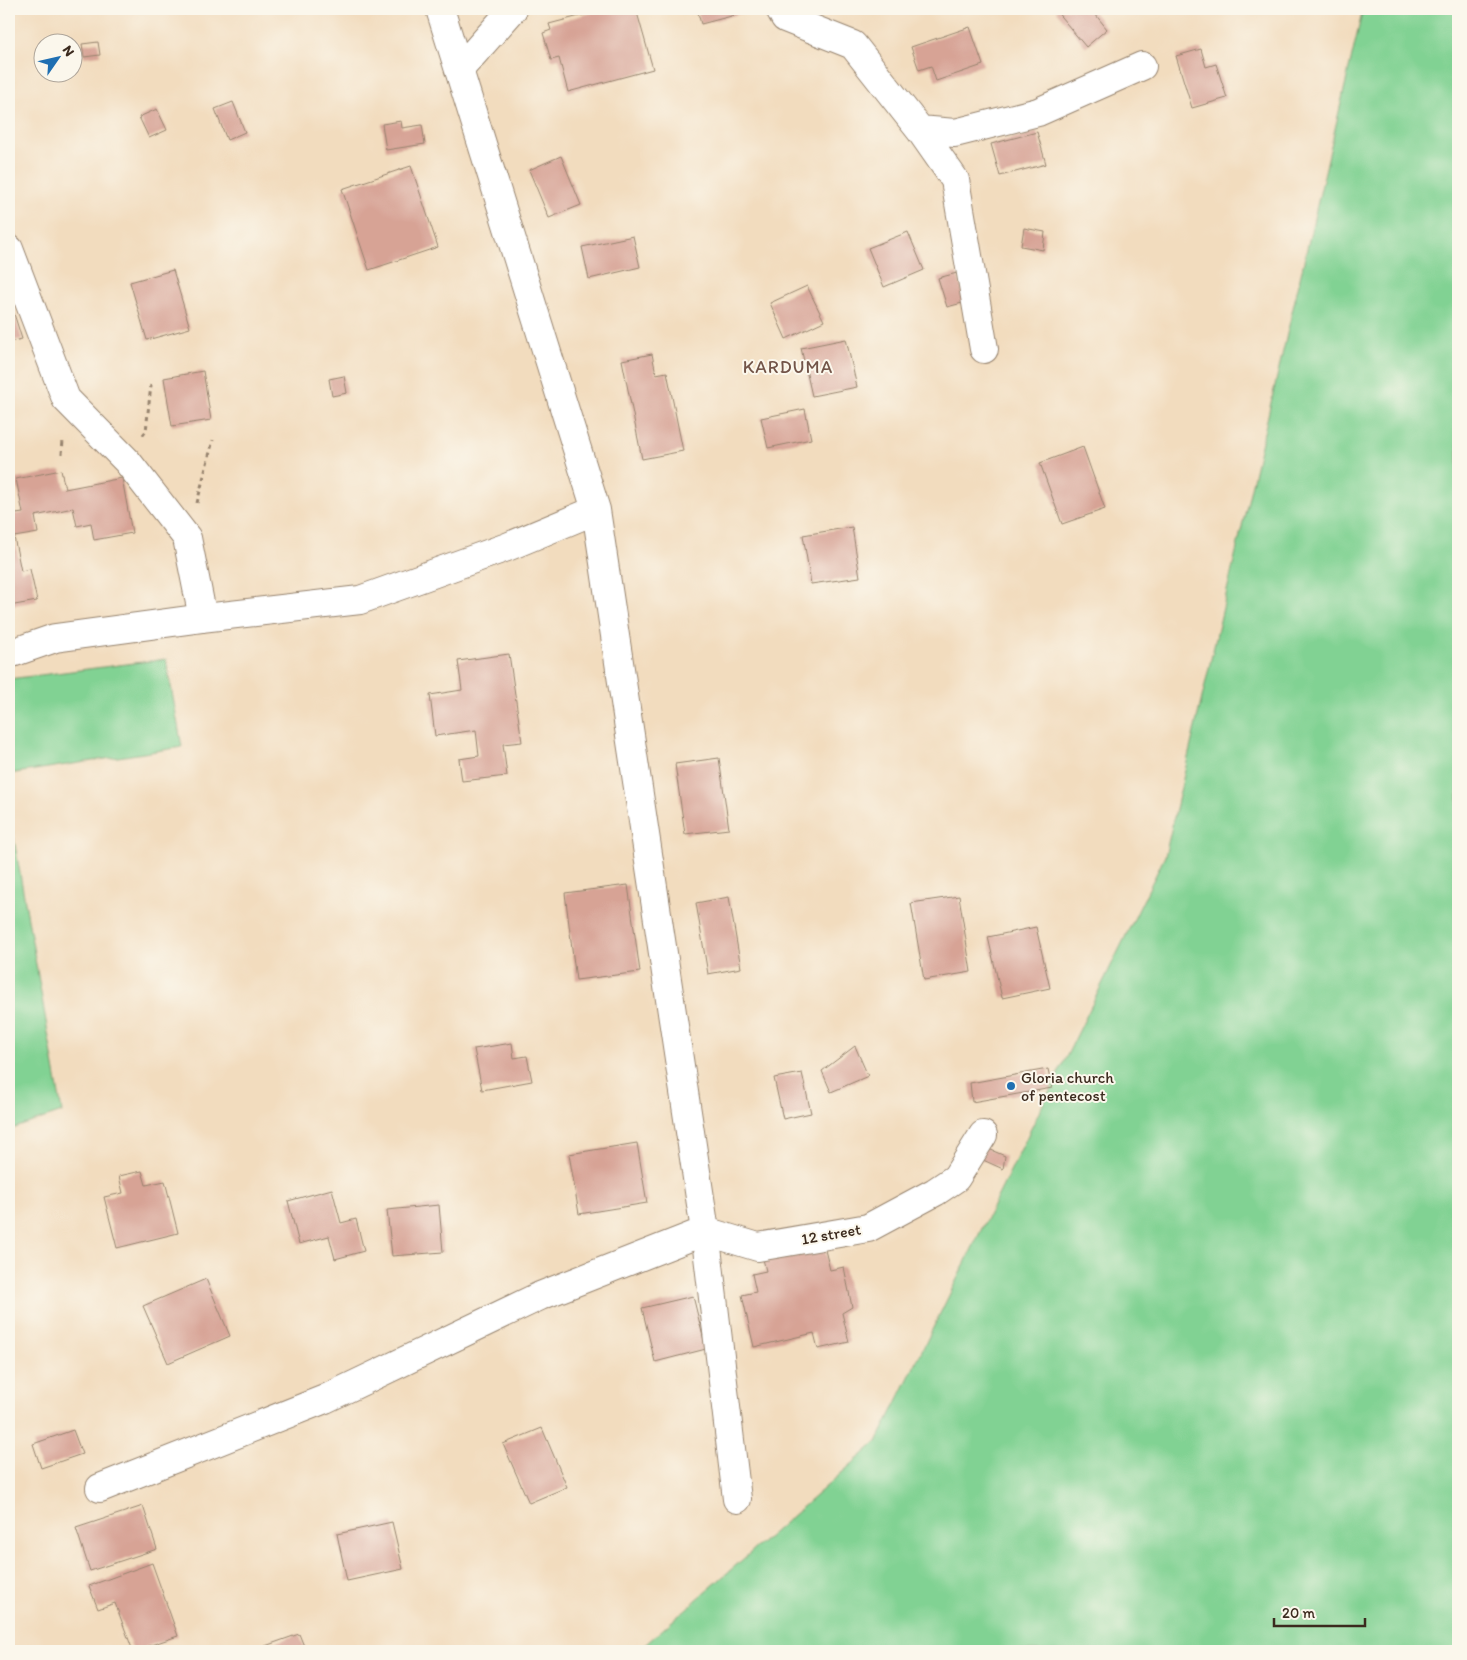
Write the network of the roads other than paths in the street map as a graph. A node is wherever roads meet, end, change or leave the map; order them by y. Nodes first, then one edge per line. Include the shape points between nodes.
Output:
1 (440, 9) edge
2 (513, 9) edge
3 (780, 9) edge
4 (1142, 66) dead end
5 (459, 70) junction
6 (920, 130) junction
7 (9, 249) edge
8 (984, 350) dead end
9 (596, 510) junction
10 (203, 618) junction
11 (9, 654) edge
12 (983, 1135) dead end
13 (705, 1231) junction
14 (100, 1488) dead end
15 (737, 1499) dead end

1 - 5 street
2 - 5 street
3 - 6 street via 785,18 853,46
4 - 6 street via 1038,112 955,133
5 - 9 street
6 - 8 street via 955,180
7 - 10 street via 66,399 127,461 187,538
9 - 10 street via 507,547 360,600
9 - 13 street
10 - 11 street via 55,638
12 - 13 street, 12 street via 956,1178 868,1228 758,1247
13 - 14 street via 540,1296 325,1399
13 - 15 street

